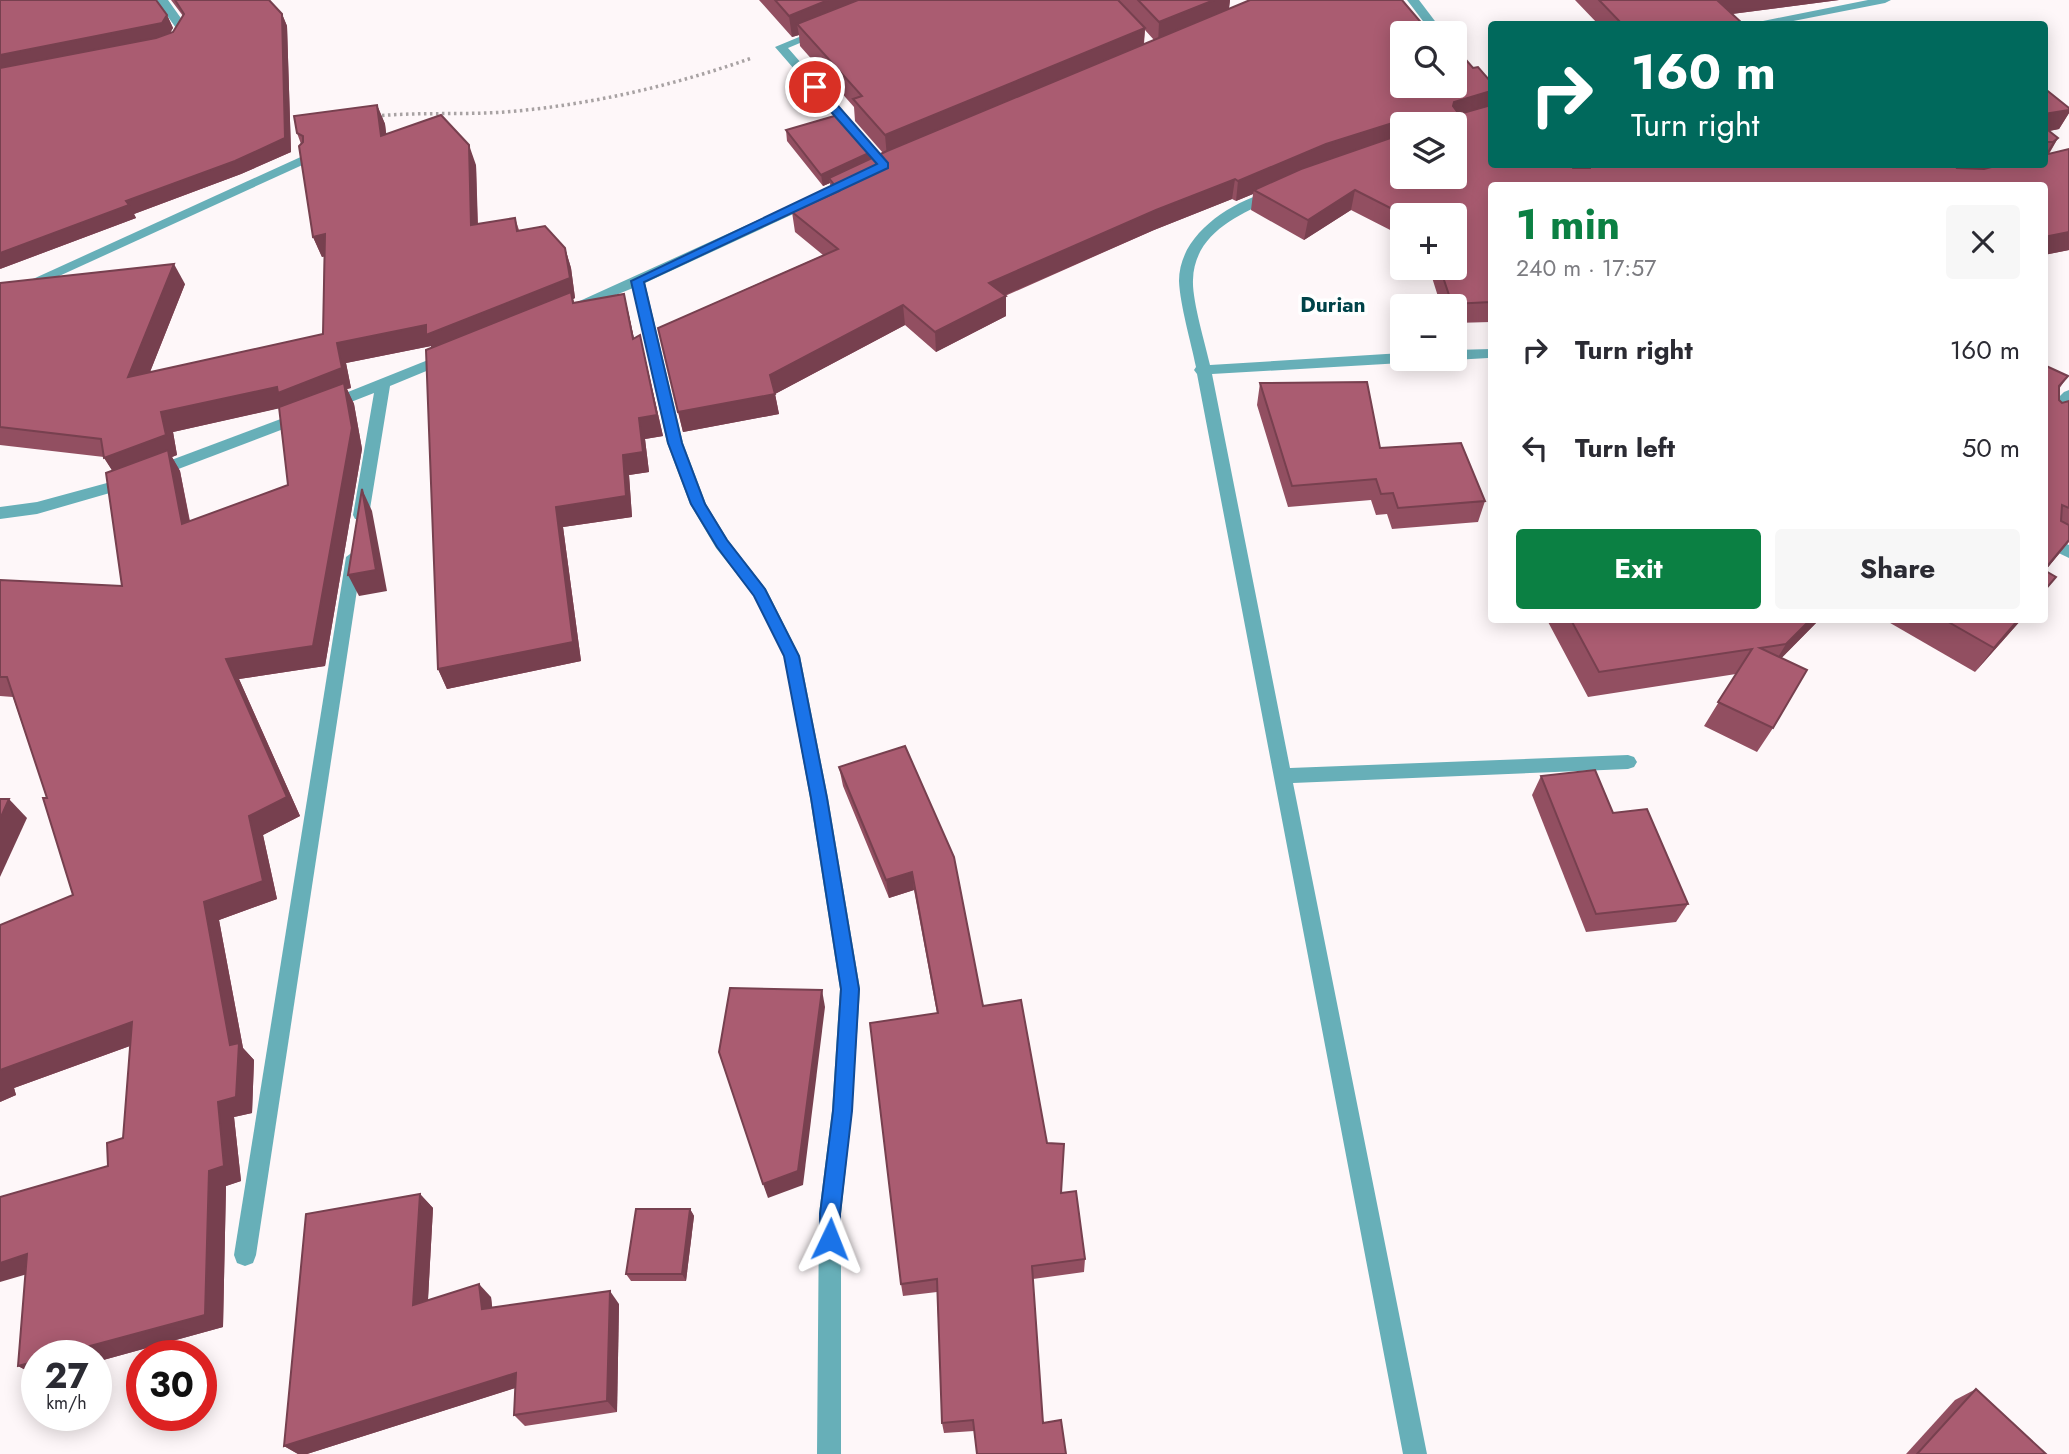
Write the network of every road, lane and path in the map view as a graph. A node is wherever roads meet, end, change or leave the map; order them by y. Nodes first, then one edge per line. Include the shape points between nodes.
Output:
1 (162, 0) edge
2 (1413, 0) edge
3 (1885, 0) edge
4 (1429, 21) edge
5 (1778, 21) edge
6 (829, 28) edge
7 (162, 45) edge
8 (780, 47) junction
9 (365, 118) edge
10 (305, 159) edge
11 (1280, 190) edge
12 (638, 281) junction
13 (2, 298) edge
14 (561, 312) edge
15 (3, 316) edge
16 (459, 353) edge
17 (1488, 353) dead end
18 (1467, 354) edge
19 (1390, 359) edge
20 (1201, 370) junction
21 (383, 383) junction
22 (2069, 395) edge
23 (2048, 417) edge
24 (0, 513) edge
25 (2048, 540) edge
26 (2069, 552) edge
27 (1628, 762) dead end
28 (1281, 776) junction
29 (245, 1255) dead end
30 (829, 1454) edge
31 (1415, 1454) edge

1 - 7 street via 182,28 174,40
2 - 4 street
3 - 5 street
6 - 8 street
8 - 9 path via 701,77 584,103
8 - 12 street via 879,168
10 - 13 street
11 - 20 street via 1204,232 1191,254 1186,280
12 - 14 street
12 - 30 street via 675,443 698,504 760,593 792,656 819,798 850,989 830,1214
13 - 15 street
16 - 21 street
17 - 18 street
19 - 20 street
20 - 28 street
21 - 24 street via 118,486
21 - 29 street
22 - 23 street
25 - 26 street
27 - 28 street
28 - 31 street

